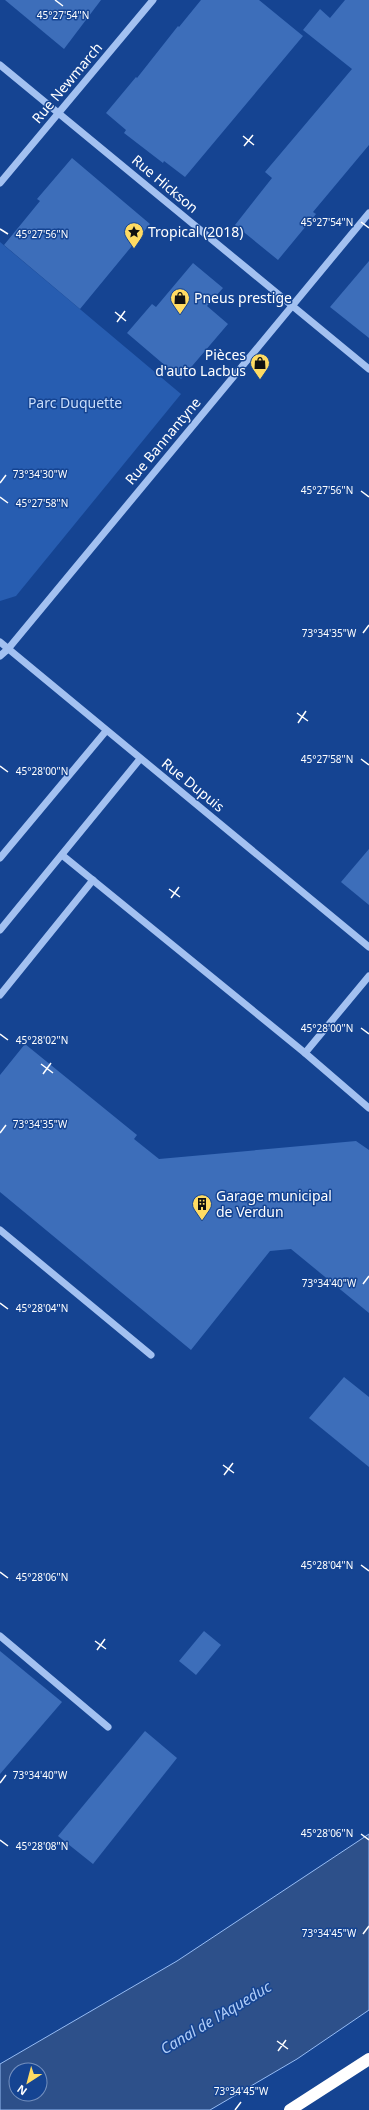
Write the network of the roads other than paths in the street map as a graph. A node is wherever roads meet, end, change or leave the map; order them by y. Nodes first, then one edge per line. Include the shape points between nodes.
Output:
1 (153, 0) edge
2 (0, 65) edge
3 (58, 113) junction
4 (0, 183) edge
5 (369, 213) edge
6 (292, 306) junction
7 (369, 370) edge
8 (0, 642) edge
9 (8, 649) junction
10 (0, 656) edge
11 (106, 731) junction
12 (140, 759) junction
13 (62, 855) junction
14 (0, 858) edge
15 (93, 880) junction
16 (0, 930) edge
17 (369, 947) edge
18 (369, 976) edge
19 (0, 995) edge
20 (305, 1053) junction
21 (369, 1108) edge
22 (0, 1230) edge
23 (151, 1355) dead end
24 (0, 1636) edge
25 (108, 1727) dead end
26 (369, 2059) edge
27 (290, 2110) edge

1 - 3 street, Rue Newmarch
2 - 3 street, Rue Hickson
3 - 4 street, Rue Newmarch
3 - 6 street, Rue Hickson
5 - 6 street, Rue Bannantyne
6 - 7 street, Rue Hickson
6 - 9 street, Rue Bannantyne
8 - 9 street, Rue Dupuis
9 - 10 street, Rue Bannantyne
9 - 11 street, Rue Dupuis
11 - 12 street, Rue Dupuis
11 - 14 street
12 - 13 street
12 - 17 street, Rue Dupuis
13 - 15 street
13 - 16 street
15 - 19 street
15 - 20 street
18 - 20 street
20 - 21 street
22 - 23 street
24 - 25 street
26 - 27 highway

